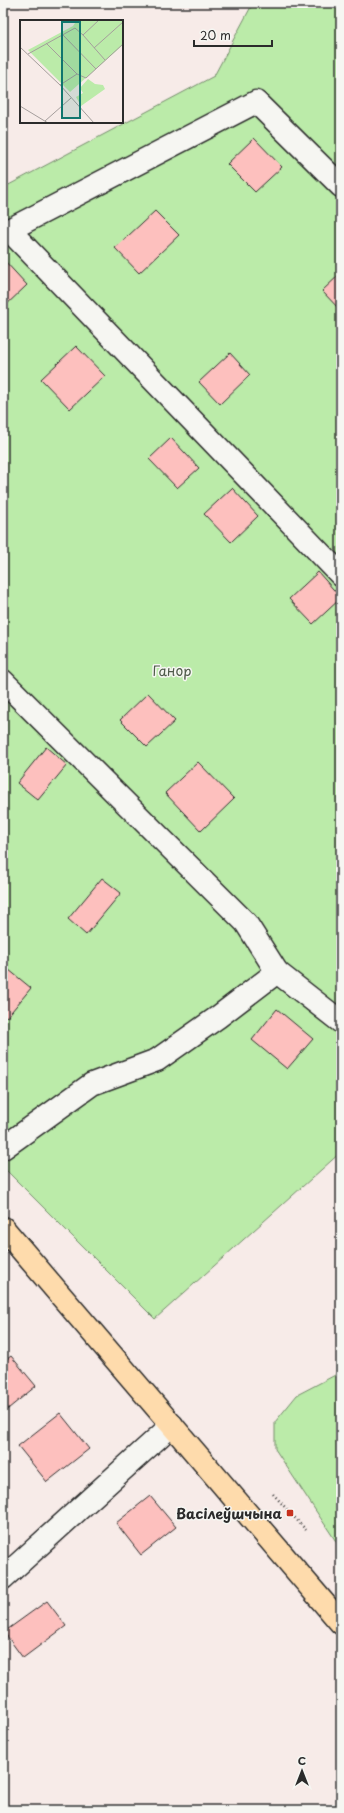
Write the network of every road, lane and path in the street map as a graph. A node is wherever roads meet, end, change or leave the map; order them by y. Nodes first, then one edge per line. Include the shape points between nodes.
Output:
1 (341, 186) edge
2 (6, 232) edge
3 (341, 575) edge
4 (3, 681) edge
5 (277, 972) junction
6 (341, 1022) edge
7 (3, 1148) edge
8 (3, 1228) edge
9 (172, 1425) junction
10 (273, 1494) dead end
11 (306, 1530) dead end
12 (3, 1578) edge
13 (341, 1623) edge

1 - 2 street via 256,102
2 - 3 street
4 - 5 street via 246,923
5 - 6 street
5 - 7 street via 157,1060 92,1084
8 - 9 main road
9 - 12 street
9 - 13 main road
10 - 11 path

